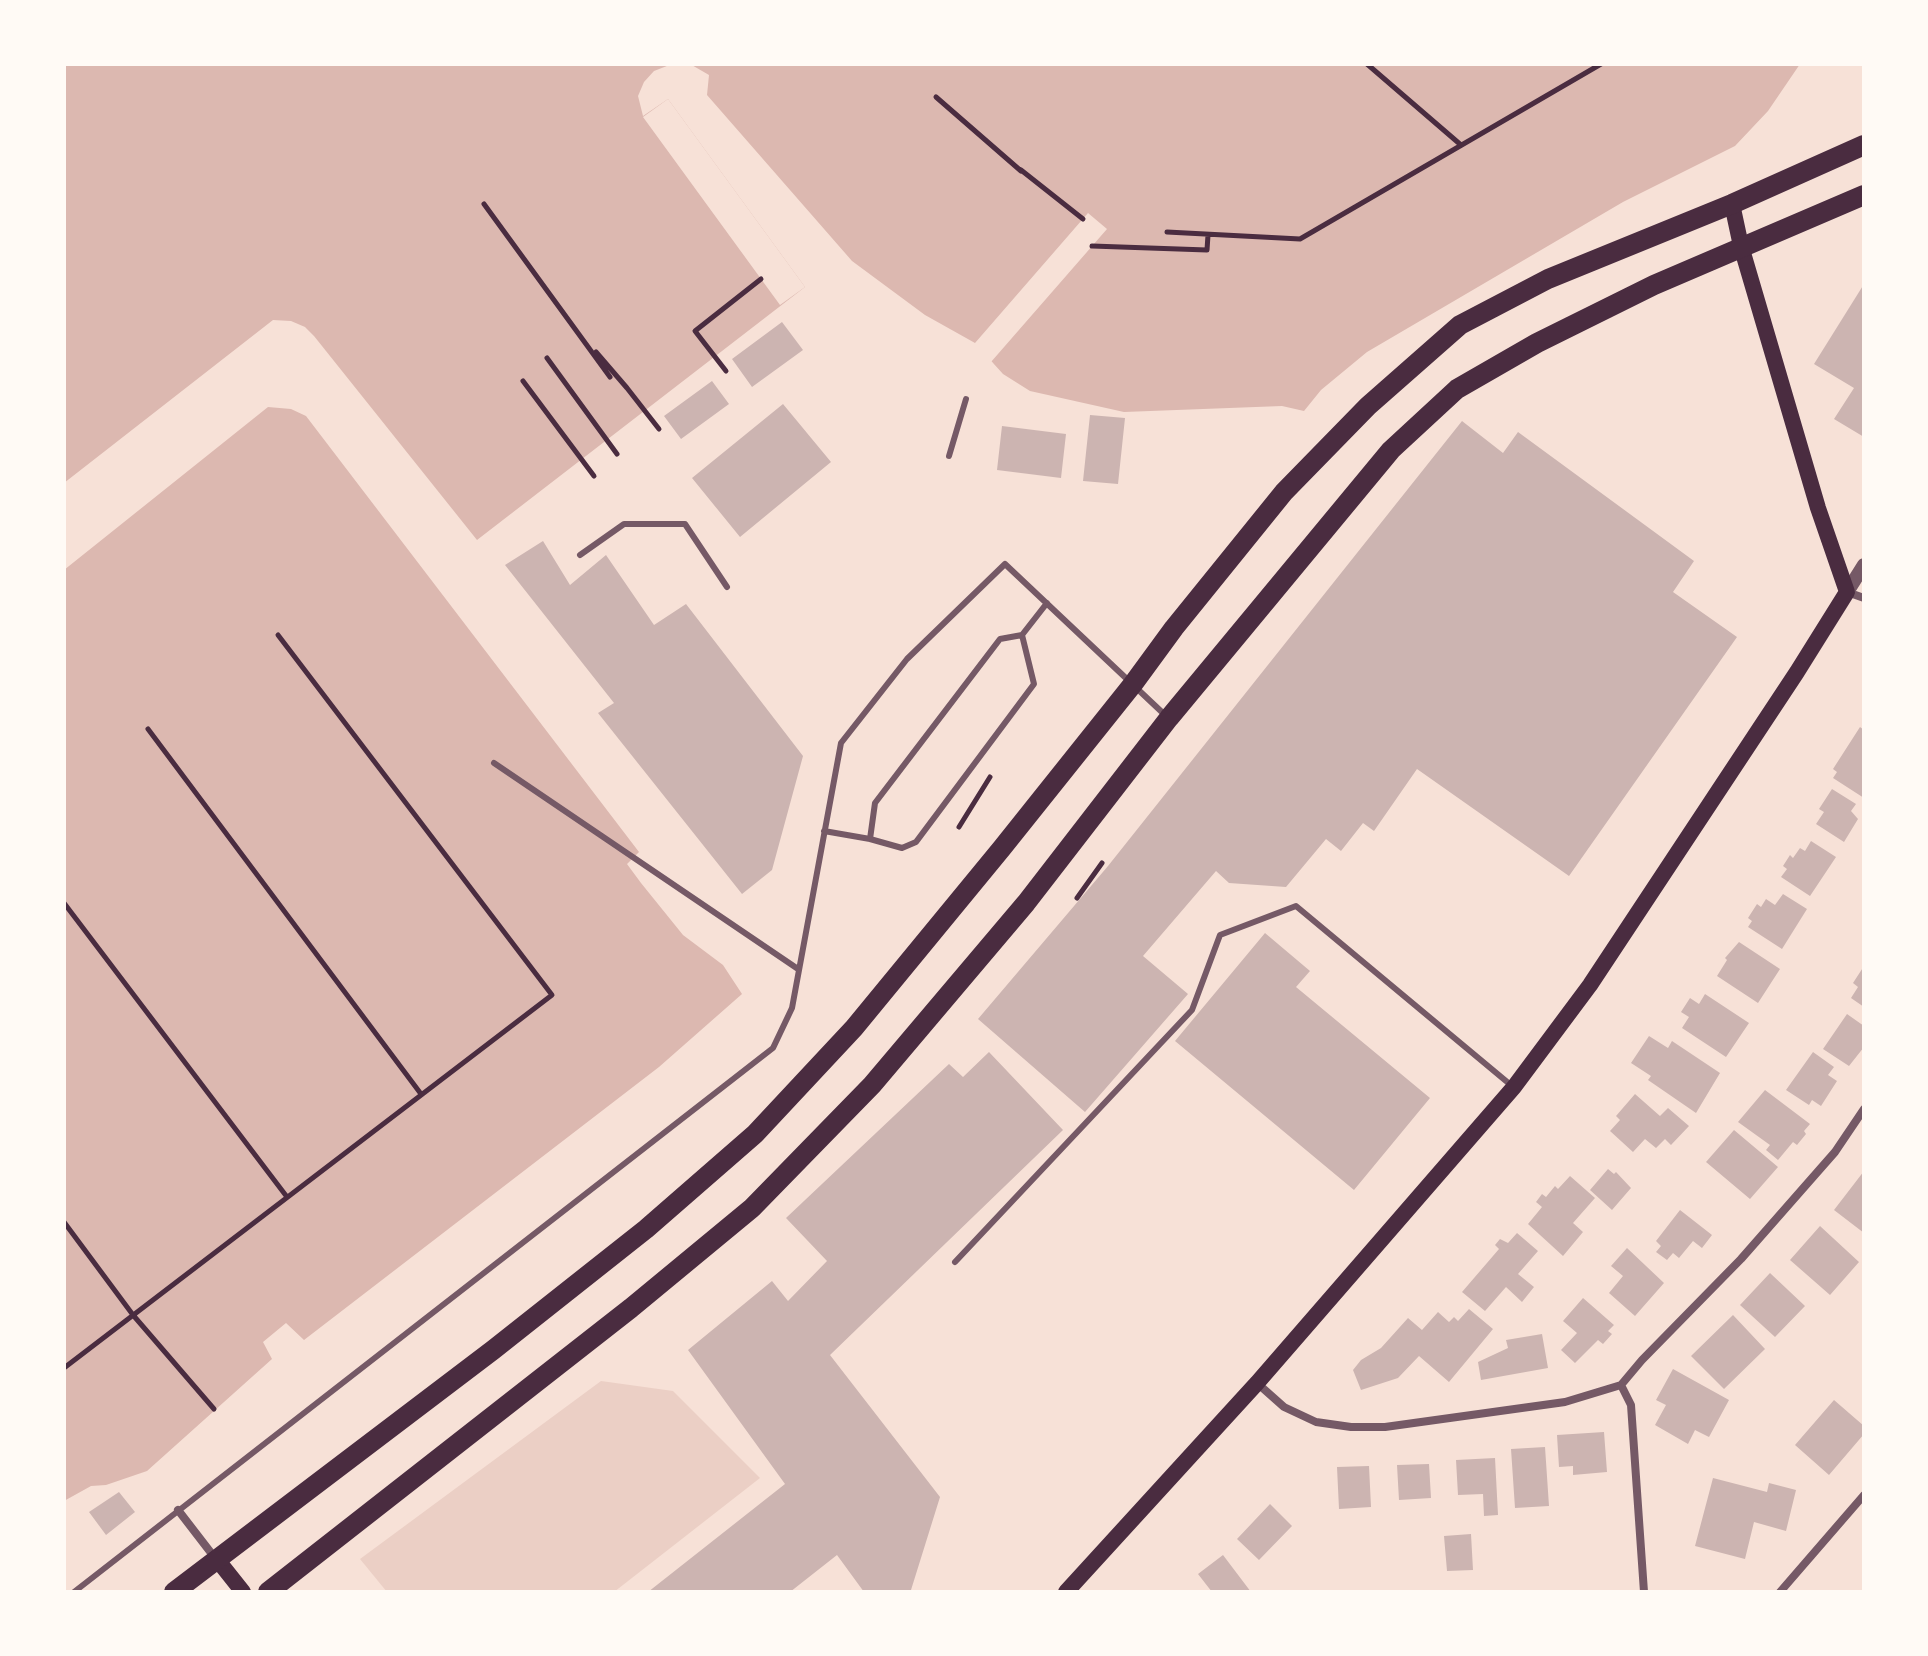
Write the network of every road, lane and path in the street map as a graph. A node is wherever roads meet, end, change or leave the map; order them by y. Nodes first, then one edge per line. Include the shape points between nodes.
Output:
1 (1367, 64) edge
2 (1601, 64) edge
3 (936, 97) dead end
4 (1461, 145) junction
5 (1864, 145) edge
6 (1003, 155) junction
7 (1021, 171) dead end
8 (1864, 195) edge
9 (484, 204) dead end
10 (1732, 204) junction
11 (1083, 219) dead end
12 (1167, 232) dead end
13 (1208, 235) junction
14 (1092, 246) dead end
15 (1741, 246) junction
16 (761, 279) dead end
17 (575, 329) junction
18 (547, 358) dead end
19 (726, 371) dead end
20 (610, 377) dead end
21 (523, 381) dead end
22 (966, 399) dead end
23 (659, 429) dead end
24 (617, 454) dead end
25 (949, 456) dead end
26 (594, 476) dead end
27 (580, 555) dead end
28 (1864, 565) edge
29 (727, 587) dead end
30 (1847, 592) junction
31 (1864, 598) edge
32 (1047, 603) junction
33 (278, 635) dead end
34 (1022, 635) junction
35 (1133, 684) junction
36 (1169, 718) junction
37 (148, 729) dead end
38 (494, 763) dead end
39 (990, 777) dead end
40 (959, 827) dead end
41 (824, 831) junction
42 (870, 839) junction
43 (1102, 863) dead end
44 (1077, 898) dead end
45 (64, 903) edge
46 (798, 969) junction
47 (1514, 1087) junction
48 (421, 1094) junction
49 (1864, 1109) edge
50 (287, 1197) junction
51 (64, 1222) edge
52 (955, 1262) dead end
53 (133, 1315) junction
54 (64, 1368) edge
55 (1257, 1383) junction
56 (1621, 1385) junction
57 (214, 1409) dead end
58 (1864, 1495) edge
59 (178, 1510) junction
60 (216, 1558) junction
61 (74, 1592) edge
62 (174, 1592) edge
63 (243, 1592) edge
64 (268, 1592) edge
65 (1066, 1592) edge
66 (1644, 1592) edge
67 (1780, 1592) edge

1 - 4 path
2 - 4 path
3 - 6 path
4 - 13 path via 1300,239
5 - 10 highway
6 - 7 path
6 - 11 path
8 - 15 highway
9 - 17 path
10 - 15 main road
10 - 35 highway via 1548,279 1460,325 1368,406 1284,492
12 - 13 path
13 - 14 path via 1207,250
15 - 30 main road
15 - 36 highway via 1537,343 1457,389 1391,450
16 - 19 path via 695,331
17 - 20 path
17 - 23 path
18 - 24 path
21 - 26 path
22 - 25 lane
27 - 29 lane via 624,524 685,524
28 - 30 street
30 - 31 street
30 - 47 main road via 1597,974
32 - 34 lane
32 - 35 lane
32 - 41 lane via 1005,564 907,659 841,743
33 - 48 path via 552,995
34 - 42 lane via 1000,639 875,803
34 - 42 lane via 1034,684 916,842 902,848
35 - 36 lane
35 - 60 highway via 854,1028 755,1134 505,1341
36 - 64 highway via 1026,903 882,1073 752,1208
37 - 48 path
38 - 46 lane
39 - 40 path
41 - 42 lane
41 - 46 lane
43 - 44 path
45 - 50 path
46 - 59 lane via 792,1008 773,1048
47 - 52 lane via 1296,906 1220,935 1192,1010
47 - 55 main road
48 - 50 path
49 - 56 street via 1825,1164
50 - 53 path
51 - 53 path
53 - 54 path
53 - 57 path
55 - 56 street via 1284,1407 1316,1422 1374,1427 1565,1402
55 - 65 main road
56 - 66 street via 1631,1405
58 - 67 street
59 - 60 street
59 - 61 lane
60 - 62 highway
60 - 63 main road

